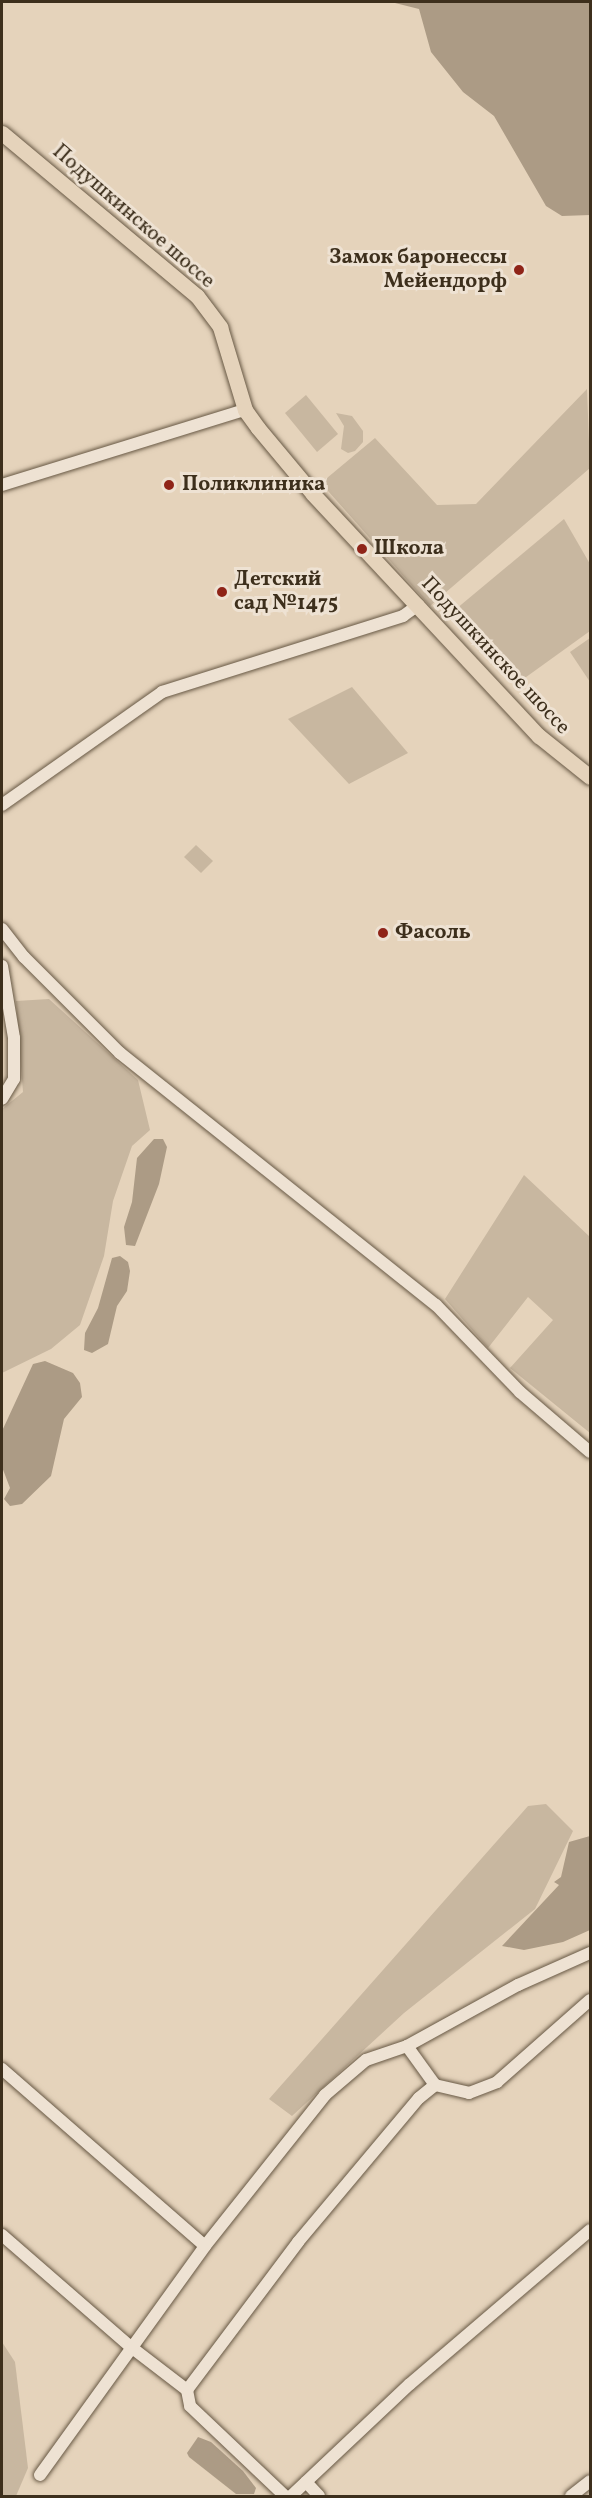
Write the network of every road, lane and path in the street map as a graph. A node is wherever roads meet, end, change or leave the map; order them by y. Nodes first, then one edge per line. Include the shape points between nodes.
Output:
1 (2, 133) edge
2 (246, 410) junction
3 (2, 485) edge
4 (418, 605) junction
5 (591, 777) edge
6 (2, 805) edge
7 (2, 929) edge
8 (2, 966) edge
9 (2, 1099) edge
10 (591, 1452) edge
11 (591, 1953) edge
12 (591, 2000) edge
13 (407, 2046) junction
14 (2, 2068) edge
15 (435, 2085) junction
16 (591, 2230) edge
17 (2, 2235) edge
18 (205, 2246) junction
19 (131, 2347) junction
20 (187, 2390) junction
21 (40, 2475) dead end
22 (591, 2481) edge
23 (306, 2482) junction
24 (285, 2496) edge
25 (291, 2496) edge
26 (319, 2496) edge
27 (571, 2496) edge

1 - 2 main road, Подушкинское шоссе via 197,296 220,327
2 - 3 street
2 - 4 main road, Подушкинское шоссе via 313,494
4 - 5 main road, Подушкинское шоссе via 539,736 563,759
4 - 6 street via 403,616 162,692
7 - 10 street via 24,957 120,1053 436,1305 520,1392
8 - 9 street via 14,1038 14,1079
11 - 13 street via 518,1985
12 - 15 street via 485,2089 469,2093
13 - 15 street
13 - 18 street via 366,2060 325,2095
14 - 18 street
15 - 20 street via 298,2242
16 - 23 street via 410,2384
17 - 19 street
18 - 19 street
19 - 20 street
19 - 21 street
20 - 24 street via 190,2406
22 - 27 street
23 - 25 street
23 - 26 street

